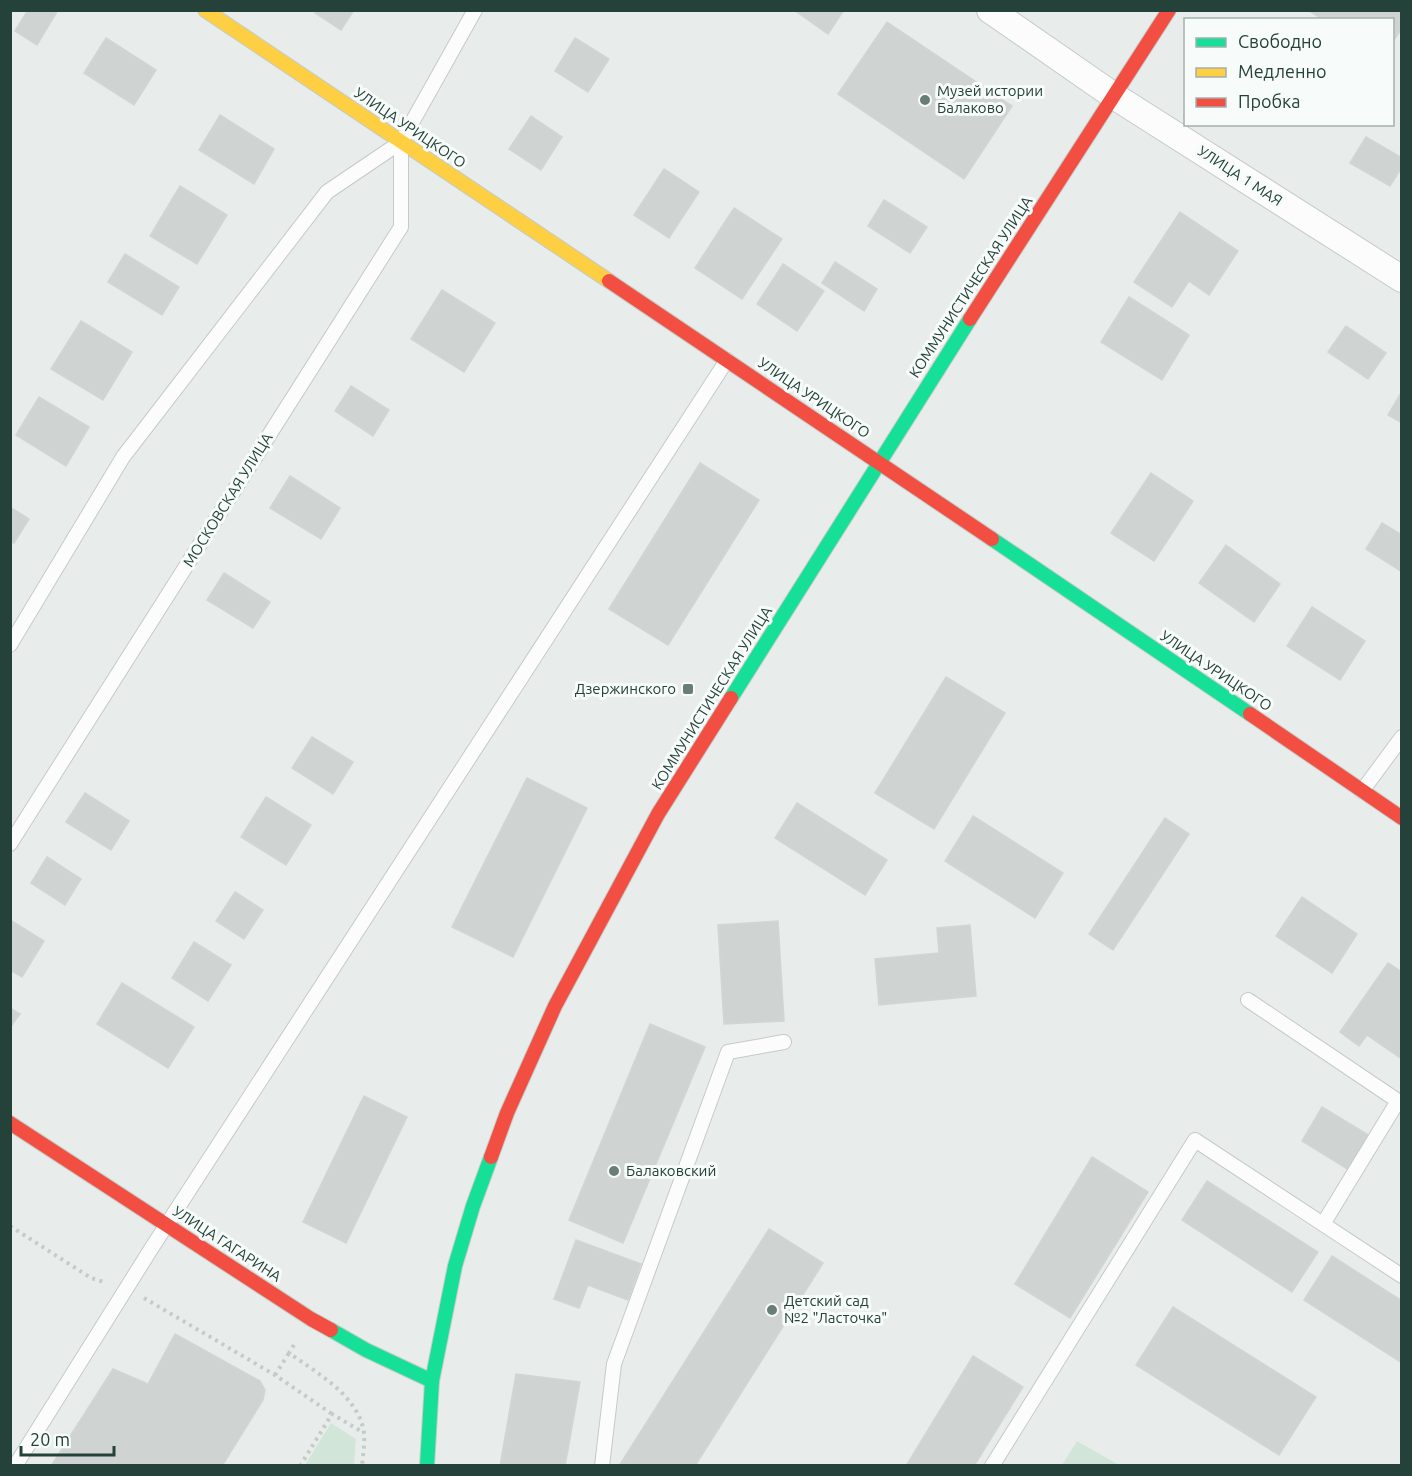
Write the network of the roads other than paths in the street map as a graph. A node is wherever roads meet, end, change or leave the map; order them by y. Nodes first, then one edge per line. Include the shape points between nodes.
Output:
1 (205, 10) edge
2 (475, 10) edge
3 (990, 10) edge
4 (1169, 10) edge
5 (1114, 96) junction
6 (401, 142) junction
7 (1401, 279) edge
8 (727, 360) junction
9 (879, 462) junction
10 (10, 645) edge
11 (1401, 736) edge
12 (1362, 791) junction
13 (1401, 818) edge
14 (10, 844) edge
15 (1248, 1000) dead end
16 (784, 1042) dead end
17 (1400, 1102) edge
18 (10, 1123) edge
19 (167, 1224) junction
20 (1323, 1224) junction
21 (1401, 1276) edge
22 (432, 1382) junction
23 (15, 1466) edge
24 (427, 1466) edge
25 (602, 1466) edge
26 (992, 1466) edge

1 - 6 main road, УЛИЦА УРИЦКОГО
2 - 6 lane, МОСКОВСКАЯ УЛИЦА
3 - 5 street, УЛИЦА 1 МАЯ
4 - 5 main road, КОММУНИСТИЧЕСКАЯ УЛИЦА
5 - 7 street, УЛИЦА 1 МАЯ
5 - 9 main road, КОММУНИСТИЧЕСКАЯ УЛИЦА
6 - 8 main road, УЛИЦА УРИЦКОГО
6 - 10 lane, МОСКОВСКАЯ УЛИЦА via 327,192 123,457
6 - 14 lane, МОСКОВСКАЯ УЛИЦА via 400,227
8 - 9 main road, УЛИЦА УРИЦКОГО
8 - 19 lane
9 - 12 main road, УЛИЦА УРИЦКОГО
9 - 22 main road, КОММУНИСТИЧЕСКАЯ УЛИЦА via 658,814 555,1006 507,1113 473,1206 455,1266
11 - 12 lane
12 - 13 main road, УЛИЦА УРИЦКОГО
15 - 17 lane
16 - 25 lane via 728,1052 614,1364
17 - 20 lane
18 - 19 main road, УЛИЦА ГАГАРИНА
19 - 22 main road, УЛИЦА ГАГАРИНА via 311,1319
19 - 23 lane
20 - 21 lane
20 - 26 lane via 1195,1140
22 - 24 main road, КОММУНИСТИЧЕСКАЯ УЛИЦА

